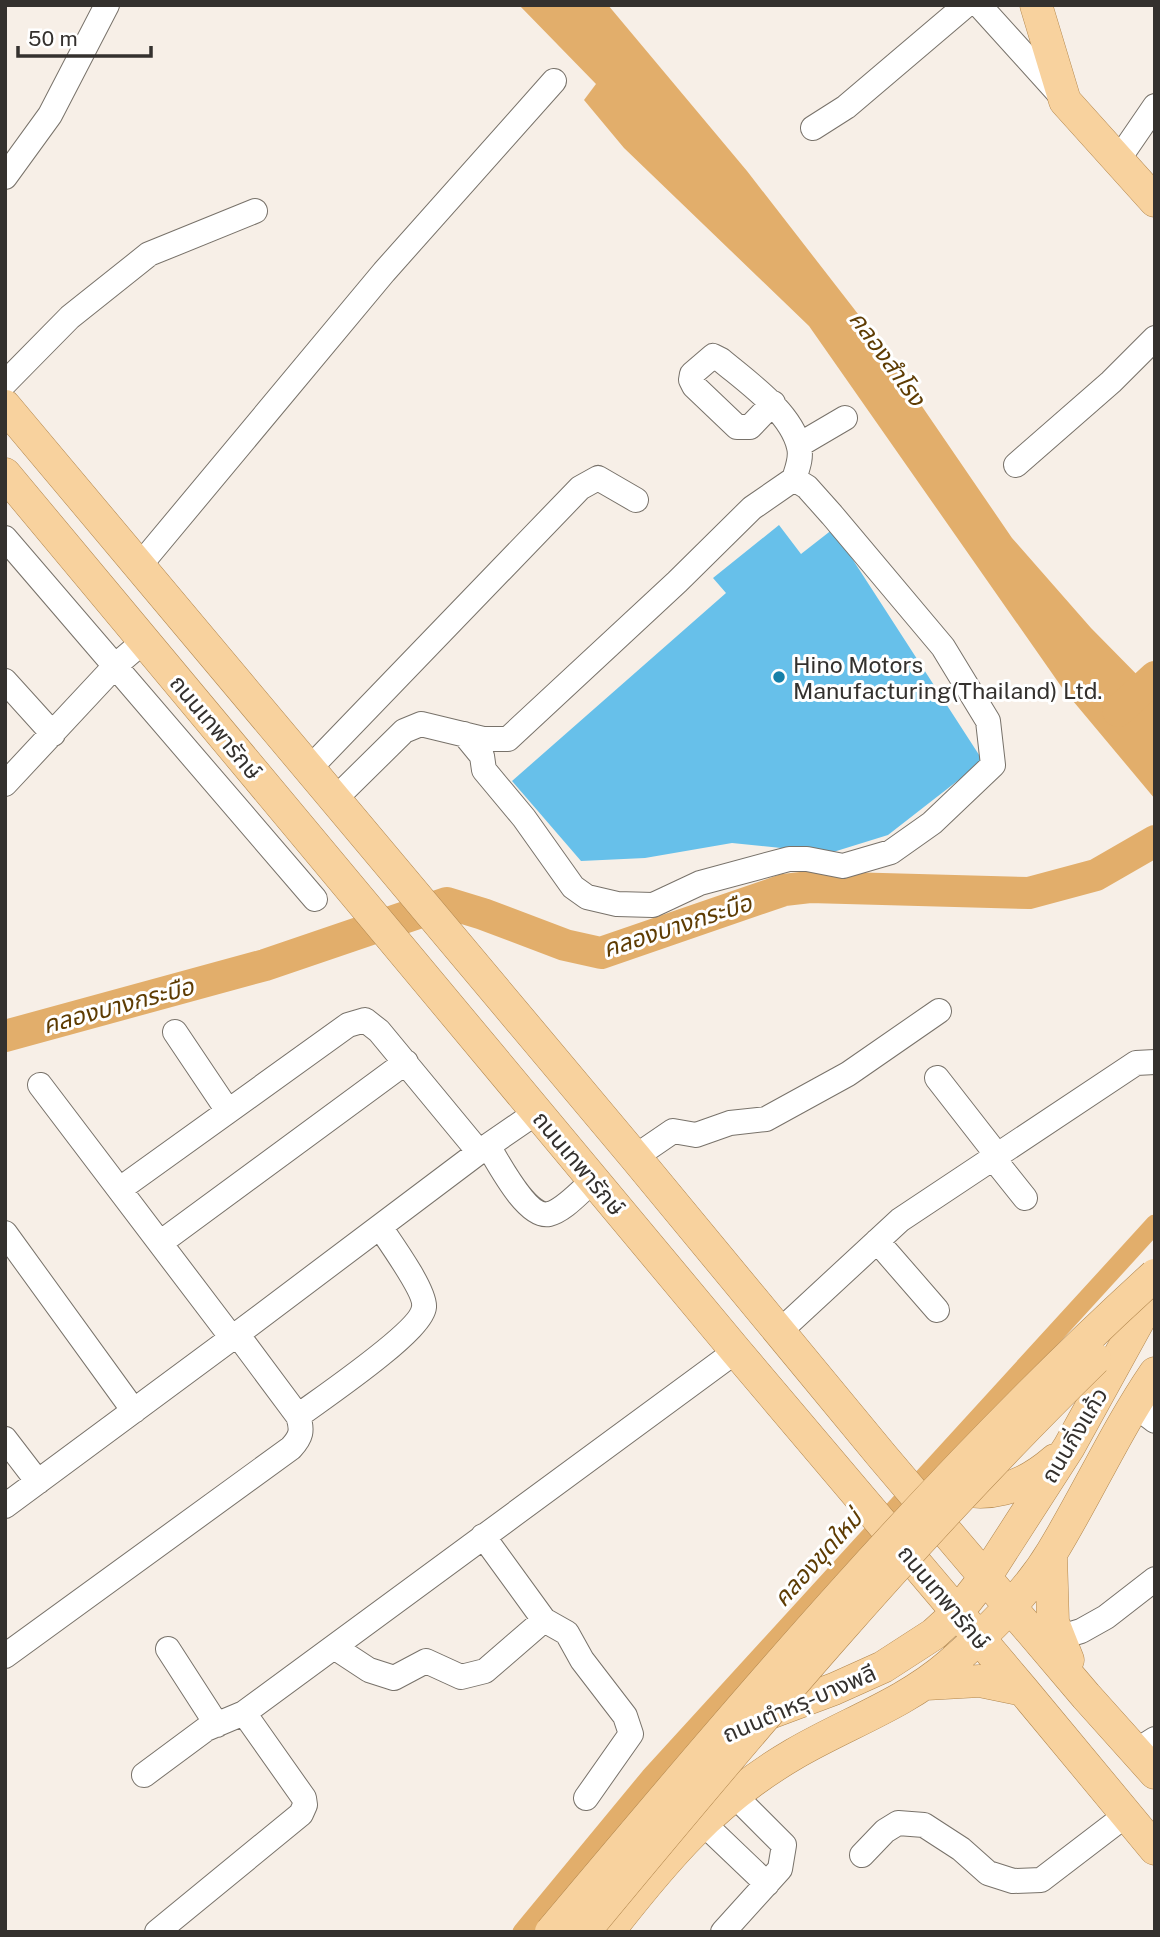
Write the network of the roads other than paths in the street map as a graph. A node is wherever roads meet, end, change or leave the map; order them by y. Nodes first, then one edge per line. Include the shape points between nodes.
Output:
1 (107, 5) edge
2 (966, 5) edge
3 (979, 5) edge
4 (1036, 5) edge
5 (554, 81) dead end
6 (1065, 100) junction
7 (1155, 106) edge
8 (813, 128) dead end
9 (1118, 160) junction
10 (5, 177) edge
11 (1155, 201) edge
12 (255, 211) dead end
13 (1155, 338) edge
14 (5, 383) edge
15 (773, 403) dead end
16 (5, 406) edge
17 (845, 418) dead end
18 (799, 445) junction
19 (1016, 466) dead end
20 (5, 474) edge
21 (794, 480) junction
22 (636, 500) dead end
23 (104, 524) junction
24 (5, 538) edge
25 (71, 554) junction
26 (140, 565) junction
27 (144, 641) junction
28 (116, 665) junction
29 (5, 681) edge
30 (53, 734) junction
31 (464, 734) junction
32 (309, 769) junction
33 (5, 784) edge
34 (335, 799) junction
35 (315, 899) dead end
36 (939, 1011) dead end
37 (175, 1032) dead end
38 (406, 1062) junction
39 (1155, 1062) edge
40 (937, 1078) dead end
41 (40, 1085) dead end
42 (228, 1111) junction
43 (537, 1112) junction
44 (483, 1149) junction
45 (635, 1157) junction
46 (995, 1157) junction
47 (594, 1180) junction
48 (120, 1189) junction
49 (1025, 1198) dead end
50 (380, 1227) junction
51 (5, 1233) edge
52 (877, 1241) junction
53 (160, 1243) junction
54 (1155, 1275) edge
55 (1155, 1291) edge
56 (1155, 1303) edge
57 (937, 1310) dead end
58 (779, 1332) junction
59 (235, 1336) junction
60 (736, 1351) junction
61 (1155, 1373) edge
62 (134, 1411) junction
63 (1145, 1413) edge
64 (298, 1416) junction
65 (5, 1439) edge
66 (1069, 1447) junction
67 (882, 1456) junction
68 (38, 1482) junction
69 (5, 1506) edge
70 (483, 1536) junction
71 (1051, 1553) junction
72 (977, 1566) junction
73 (1155, 1578) edge
74 (932, 1584) junction
75 (1012, 1606) junction
76 (957, 1613) junction
77 (544, 1620) junction
78 (979, 1638) junction
79 (1058, 1638) junction
80 (334, 1647) junction
81 (915, 1647) junction
82 (168, 1649) dead end
83 (5, 1656) edge
84 (926, 1684) junction
85 (1023, 1690) junction
86 (1086, 1696) junction
87 (244, 1713) junction
88 (217, 1725) junction
89 (1149, 1754) edge
90 (144, 1775) dead end
91 (734, 1796) junction
92 (586, 1798) dead end
93 (1126, 1815) junction
94 (702, 1822) junction
95 (1155, 1849) edge
96 (862, 1855) dead end
97 (767, 1884) junction
98 (157, 1932) edge
99 (536, 1932) edge
100 (551, 1932) edge
101 (584, 1932) edge
102 (608, 1932) edge
103 (723, 1932) edge

1 - 10 street via 50,114
2 - 8 street via 846,107
3 - 6 street
4 - 6 main road
5 - 26 street via 384,272
6 - 9 main road
7 - 9 street
9 - 11 main road
12 - 14 street via 149,254 70,317
13 - 19 street
15 - 18 street
16 - 23 main road, ถนนเทพารักษ์
17 - 18 street
18 - 21 street
20 - 25 main road, ถนนเทพารักษ์
21 - 31 street via 752,508 508,739
21 - 31 street via 807,487 832,515 943,647 988,721 993,765 932,822 891,852 843,866 789,859 700,883 653,905 617,904 587,897 573,887 484,770 482,755
22 - 32 street via 598,478 580,488
23 - 25 main road
23 - 26 main road, ถนนเทพารักษ์
24 - 28 street
25 - 27 main road, ถนนเทพารักษ์
26 - 32 main road, ถนนเทพารักษ์
27 - 28 street
27 - 43 main road, ถนนเทพารักษ์
28 - 30 street
28 - 35 street
29 - 30 street
30 - 33 street
31 - 34 street via 421,724 404,731
32 - 34 main road, ถนนเทพารักษ์
34 - 45 main road, ถนนเทพารักษ์
36 - 45 street via 848,1074 766,1119 730,1123 696,1135 673,1131
37 - 42 street
38 - 42 street via 365,1020 348,1025
38 - 44 street
38 - 53 street
39 - 46 street via 1136,1063
40 - 46 street
41 - 48 street
42 - 48 street
43 - 44 street
43 - 47 main road, ถนนเทพารักษ์
44 - 47 street via 522,1201 540,1213 559,1208
44 - 50 street
45 - 58 main road, ถนนเทพารักษ์
46 - 49 street
46 - 52 street via 900,1220
47 - 60 main road, ถนนเทพารักษ์
48 - 53 street
50 - 59 street
50 - 64 street via 420,1291 425,1306 421,1320
51 - 62 street
52 - 57 street
52 - 58 street
53 - 59 street
54 - 100 main road, bridge via 1004,1418 862,1569
55 - 66 main road, ถนนกิ่งแก้ว
56 - 101 main road, bridge via 1017,1440 822,1649
58 - 67 main road, ถนนเทพารักษ์
59 - 62 street
59 - 64 street
60 - 70 street
60 - 74 main road, ถนนเทพารักษ์, bridge
61 - 63 main road, ถนนกิ่งแก้ว
62 - 68 street
63 - 71 main road, ถนนกิ่งแก้ว via 1113,1439
64 - 83 street via 302,1429 291,1448
65 - 68 street
66 - 67 main road via 1017,1485 976,1493 949,1487
66 - 72 main road, ถนนกิ่งแก้ว
67 - 72 main road, ถนนเทพารักษ์, bridge
68 - 69 street
70 - 77 street
70 - 80 street
71 - 75 main road, ถนนกิ่งแก้ว
71 - 79 main road via 1053,1622
72 - 75 main road, ถนนเทพารักษ์
72 - 76 main road, ถนนตำหรุ-บางพลี
73 - 79 street via 1106,1617
74 - 76 main road, ถนนเทพารักษ์
74 - 81 main road via 925,1625
75 - 78 main road, ถนนตำหรุ-บางพลี
75 - 86 main road, ถนนเทพารักษ์
76 - 78 main road, ถนนเทพารักษ์
76 - 81 main road, ถนนตำหรุ-บางพลี
77 - 80 street via 485,1671 461,1677 426,1661 394,1678 369,1670
77 - 92 street via 567,1633 625,1716 631,1734
78 - 84 main road, ถนนตำหรุ-บางพลี
78 - 85 main road, ถนนเทพารักษ์
79 - 86 main road
80 - 87 street
81 - 99 main road, ถนนตำหรุ-บางพลี, bridge via 883,1667 713,1740 666,1781
82 - 88 street
84 - 85 main road via 981,1681
84 - 91 main road, ถนนตำหรุ-บางพลี via 793,1755
85 - 93 main road, ถนนเทพารักษ์
86 - 89 main road, ถนนเทพารักษ์
87 - 88 street
87 - 98 street via 306,1805 301,1814
88 - 90 street via 206,1728
91 - 94 main road, ถนนตำหรุ-บางพลี
91 - 97 street via 784,1845 780,1869
93 - 95 main road, ถนนเทพารักษ์
93 - 96 street via 1041,1880 1013,1881 988,1873 924,1825 898,1823
94 - 97 street
94 - 102 main road, ถนนตำหรุ-บางพลี via 658,1868
97 - 103 street

